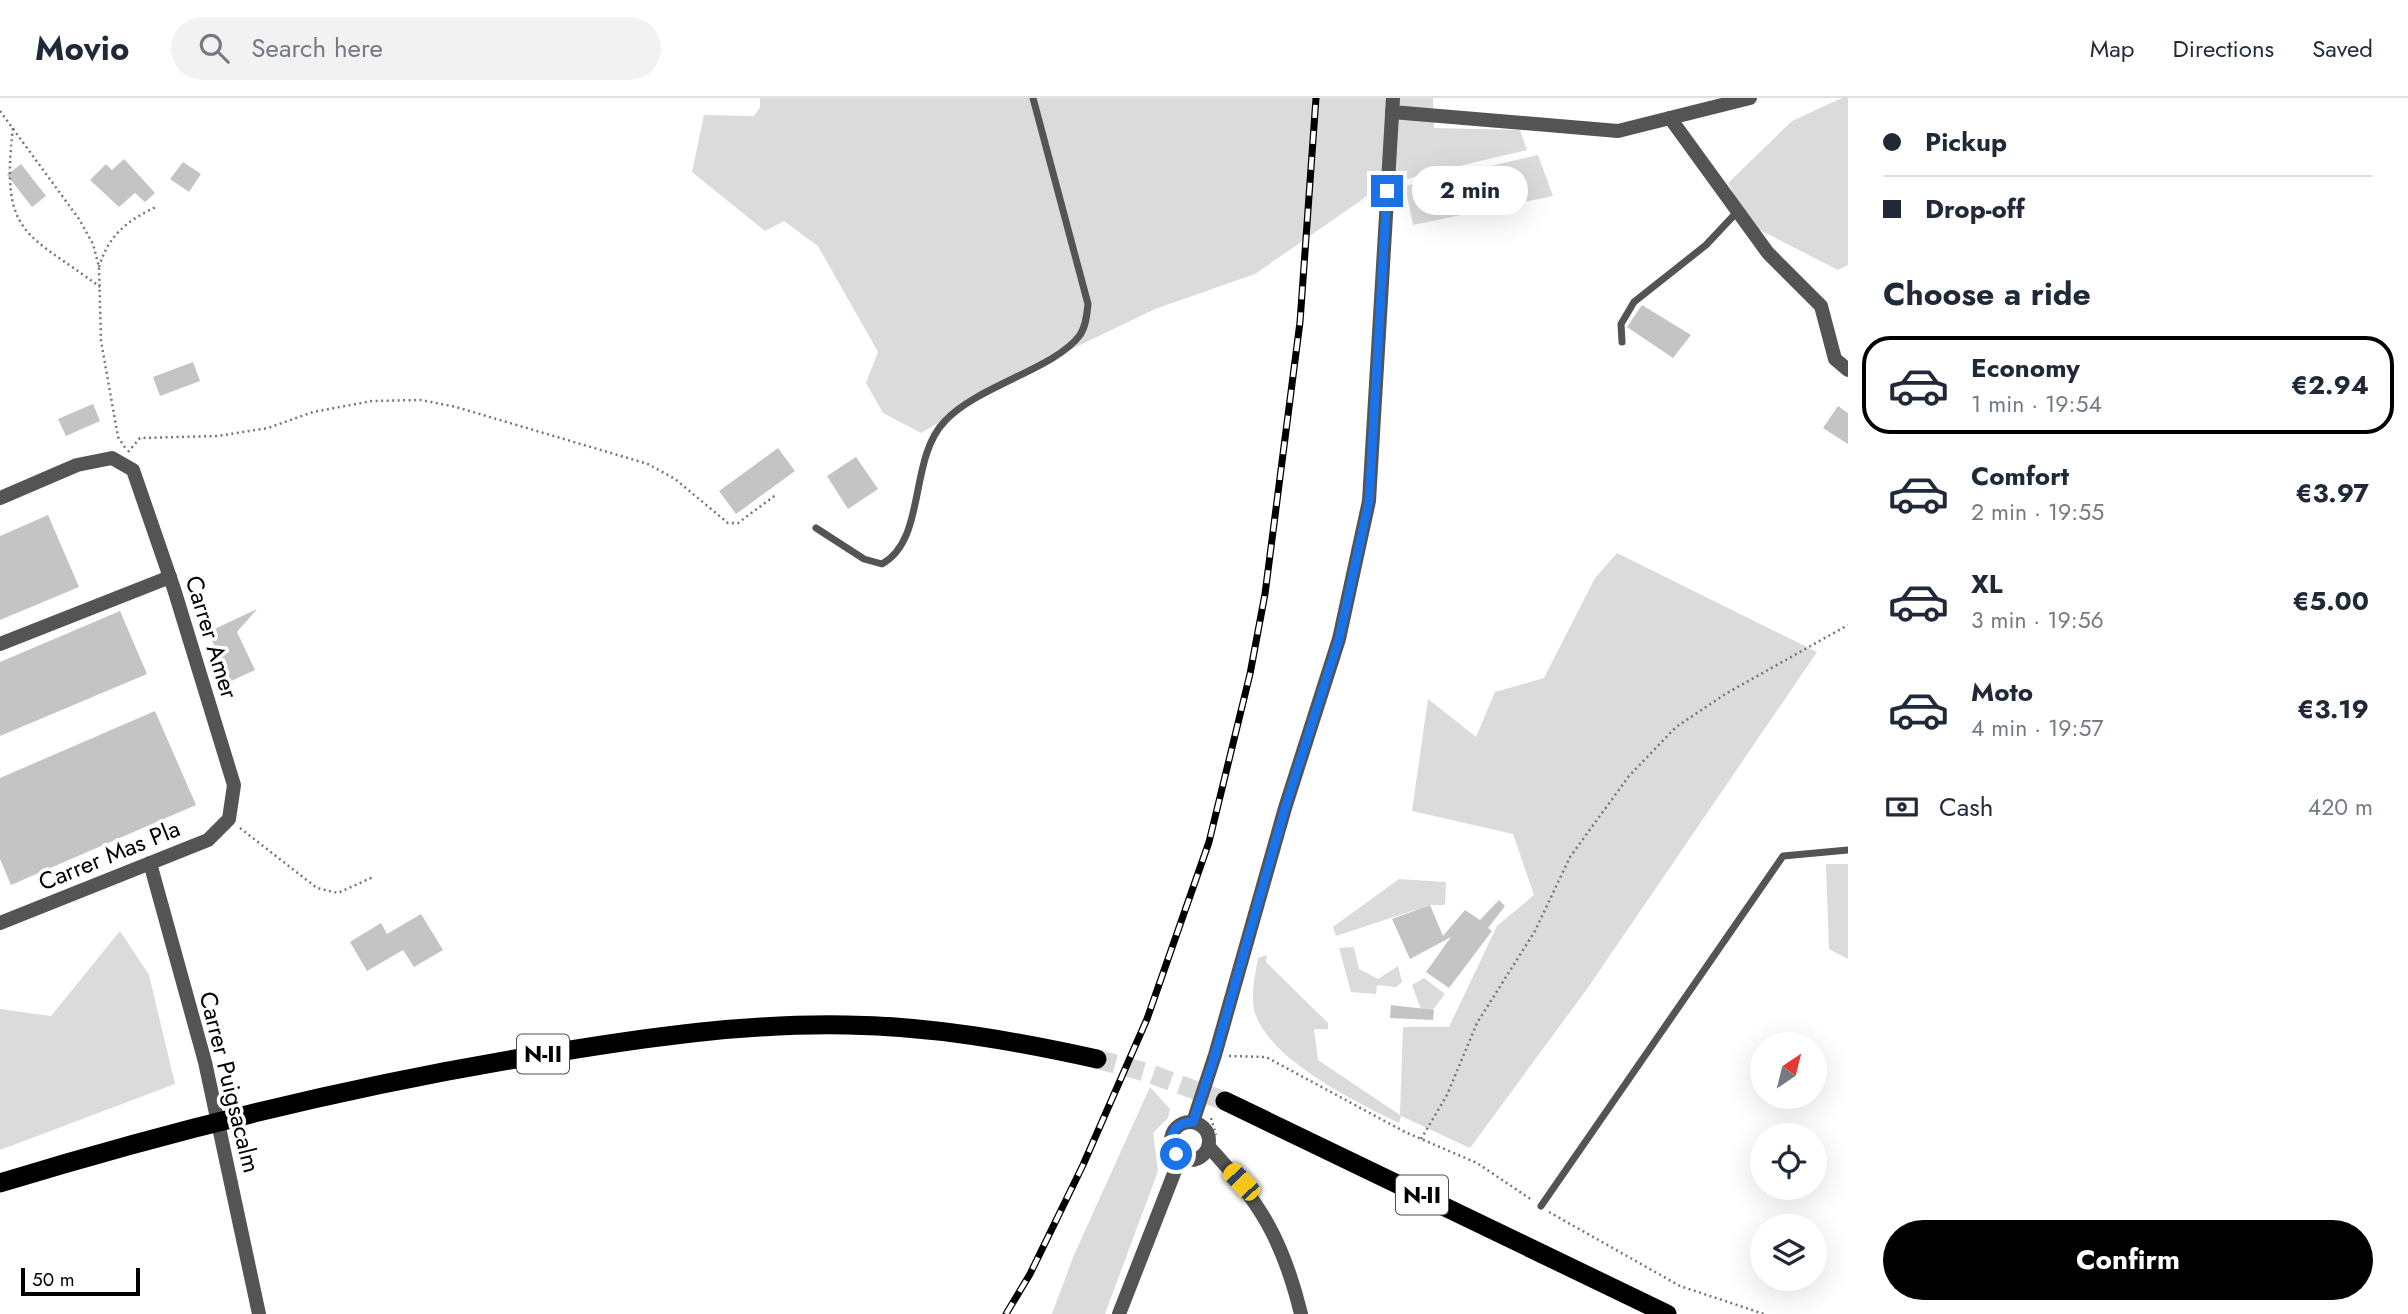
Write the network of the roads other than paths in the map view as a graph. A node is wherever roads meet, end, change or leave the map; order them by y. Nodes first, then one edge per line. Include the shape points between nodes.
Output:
1 (1033, 98) edge
2 (1750, 98) edge
3 (1392, 105) edge
4 (1670, 118) junction
5 (1738, 211) junction
6 (1622, 342) dead end
7 (1848, 370) edge
8 (0, 498) edge
9 (816, 528) dead end
10 (170, 577) junction
11 (0, 644) edge
12 (229, 819) joint
13 (1848, 850) edge
14 (150, 863) junction
15 (0, 923) edge
16 (1097, 1059) tunnel mouth
17 (1225, 1101) tunnel mouth
18 (1193, 1122) junction
19 (1209, 1147) junction
20 (1180, 1158) junction
21 (0, 1183) edge
22 (1541, 1206) road end
23 (259, 1314) edge
24 (1119, 1314) edge
25 (1300, 1314) edge
26 (1667, 1314) edge

1 - 9 lane via 1088,304 1081,334 1058,353 958,408 943,423 931,439 909,526 893,558 882,564 864,559
2 - 4 street
3 - 4 street via 1618,131
3 - 18 street via 1369,501 1339,639
4 - 5 street
5 - 6 lane via 1706,245 1634,302 1621,324
5 - 7 street via 1768,253 1821,306 1835,359
8 - 10 street, Carrer Amer via 77,465 124,457 133,470
10 - 11 street
10 - 12 street, Carrer Amer via 234,785
12 - 14 street, Carrer Mas Pla via 208,840
13 - 22 lane via 1783,856
14 - 15 street, Carrer Mas Pla
14 - 23 street, Carrer Puigsacalm via 205,1062
16 - 21 highway, N-II via 961,1032 781,1026 707,1031 487,1063 336,1094 199,1124
17 - 26 highway, N-II
18 - 19 street via 1207,1131
18 - 20 street via 1178,1126 1172,1134 1172,1149
19 - 20 street via 1197,1159
19 - 25 street via 1241,1182 1278,1240
20 - 24 street

